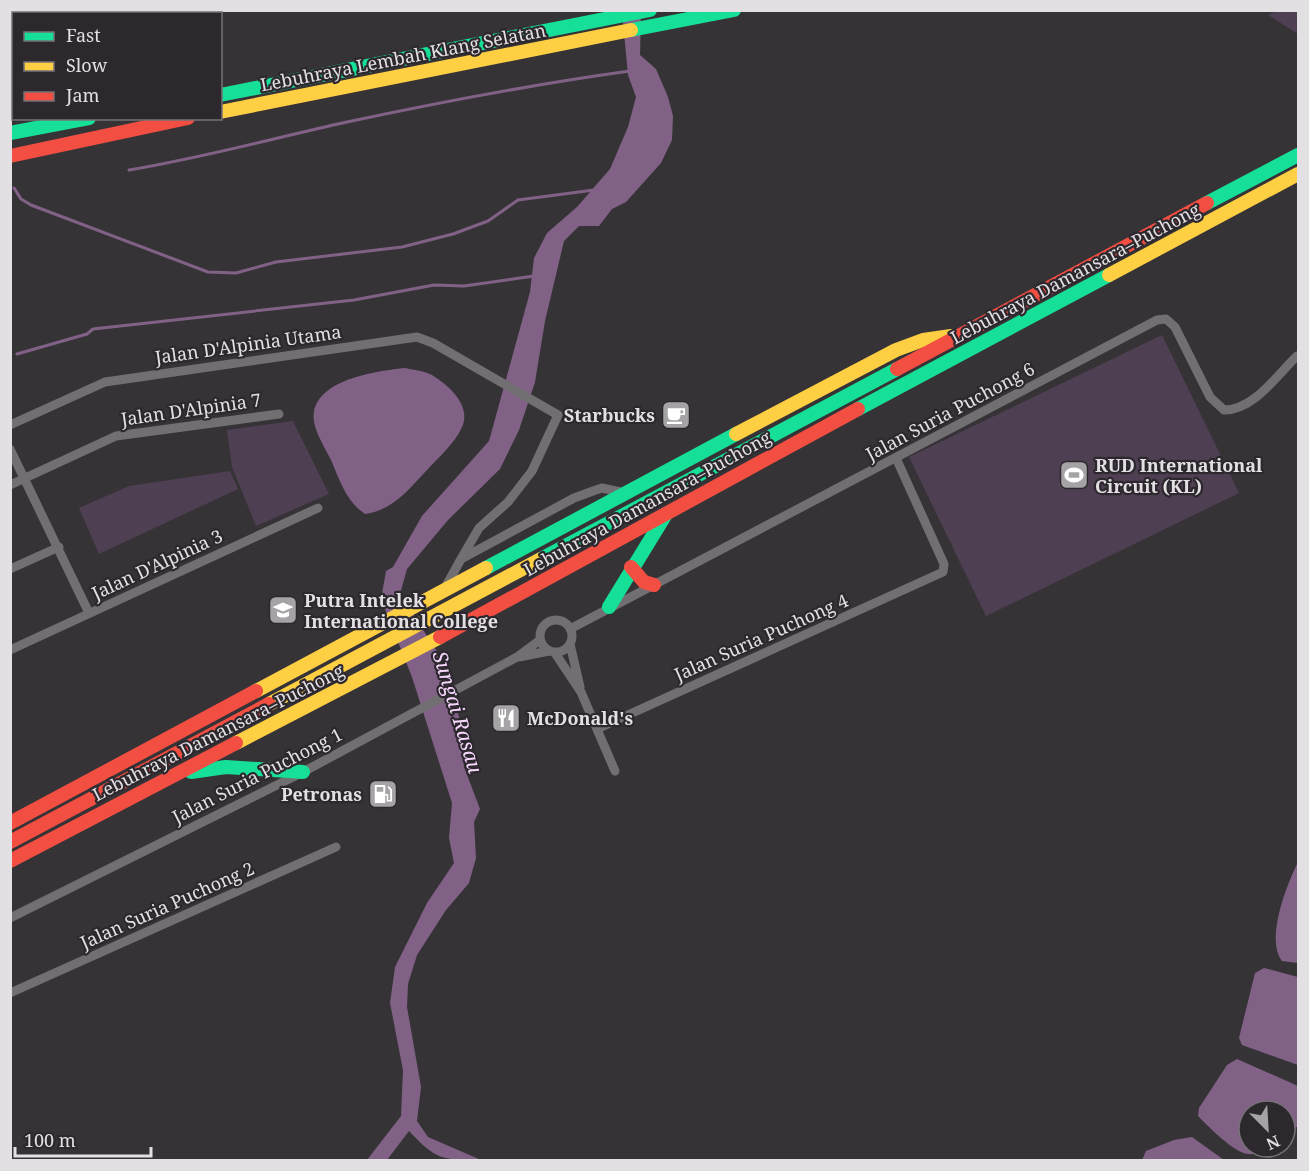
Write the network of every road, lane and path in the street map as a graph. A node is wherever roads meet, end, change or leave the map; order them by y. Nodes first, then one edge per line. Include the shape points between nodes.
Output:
1 (650, 10) edge
2 (734, 10) edge
3 (222, 94) edge
4 (222, 112) edge
5 (78, 120) edge
6 (179, 120) edge
7 (10, 133) edge
8 (1299, 155) edge
9 (10, 156) edge
10 (1299, 174) edge
11 (957, 336) junction
12 (1297, 356) edge
13 (279, 414) dead end
14 (10, 425) edge
15 (10, 449) edge
16 (896, 458) junction
17 (25, 478) junction
18 (10, 485) edge
19 (629, 493) junction
20 (318, 508) dead end
21 (668, 511) junction
22 (486, 522) junction
23 (497, 539) junction
24 (59, 547) junction
25 (461, 559) junction
26 (631, 567) junction
27 (10, 569) edge
28 (654, 585) junction
29 (442, 592) junction
30 (609, 607) junction
31 (89, 613) junction
32 (570, 629) junction
33 (540, 640) junction
34 (570, 644) junction
35 (10, 650) edge
36 (552, 652) junction
37 (517, 657) junction
38 (581, 692) junction
39 (597, 729) junction
40 (615, 771) dead end
41 (303, 772) junction
42 (171, 776) junction
43 (10, 823) edge
44 (10, 842) edge
45 (336, 847) dead end
46 (10, 861) edge
47 (10, 918) edge
48 (10, 993) edge

1 - 3 highway, Lebuhraya Lembah Klang Selatan
2 - 4 highway, Lebuhraya Lembah Klang Selatan
5 - 7 highway
6 - 9 highway
8 - 11 highway, Lebuhraya Damansara–Puchong
10 - 21 highway, Lebuhraya Damansara–Puchong
11 - 19 highway via 934,336 885,356
11 - 44 highway, Lebuhraya Damansara–Puchong
12 - 16 street, Jalan Suria Puchong 6 via 1254,399 1224,410 1210,397 1175,327 1166,320 1157,320
13 - 17 street, Jalan D'Alpinia 7 via 116,436
14 - 22 street, Jalan D'Alpinia Utama via 105,382 423,337 558,415 532,471
15 - 17 street
16 - 28 street, Jalan Suria Puchong 6
16 - 39 street, Jalan Suria Puchong 4 via 944,564 942,572
17 - 18 street, Jalan D'Alpinia 7
17 - 24 street
19 - 23 street via 602,488 593,491
19 - 29 highway
20 - 31 street, Jalan D'Alpinia 3
21 - 26 highway
21 - 42 highway, Lebuhraya Damansara–Puchong via 381,668
22 - 23 street via 485,532
22 - 25 street
23 - 25 street
24 - 27 street
24 - 31 street
25 - 29 street
26 - 28 highway via 644,582
26 - 30 highway
28 - 30 street, Jalan Suria Puchong 6
29 - 43 highway
30 - 32 street, Jalan Suria Puchong 6
31 - 35 street, Jalan D'Alpinia 3
32 - 33 street via 553,620 541,630
32 - 34 street
33 - 36 street
33 - 37 street, Jalan Suria Puchong 1
34 - 36 street
34 - 38 street
36 - 37 street, Jalan Suria Puchong 1
36 - 38 street
37 - 41 street, Jalan Suria Puchong 1
38 - 39 street
39 - 40 street
41 - 42 highway via 213,768
41 - 47 street, Jalan Suria Puchong 1
42 - 46 highway, Lebuhraya Damansara–Puchong
45 - 48 street, Jalan Suria Puchong 2

